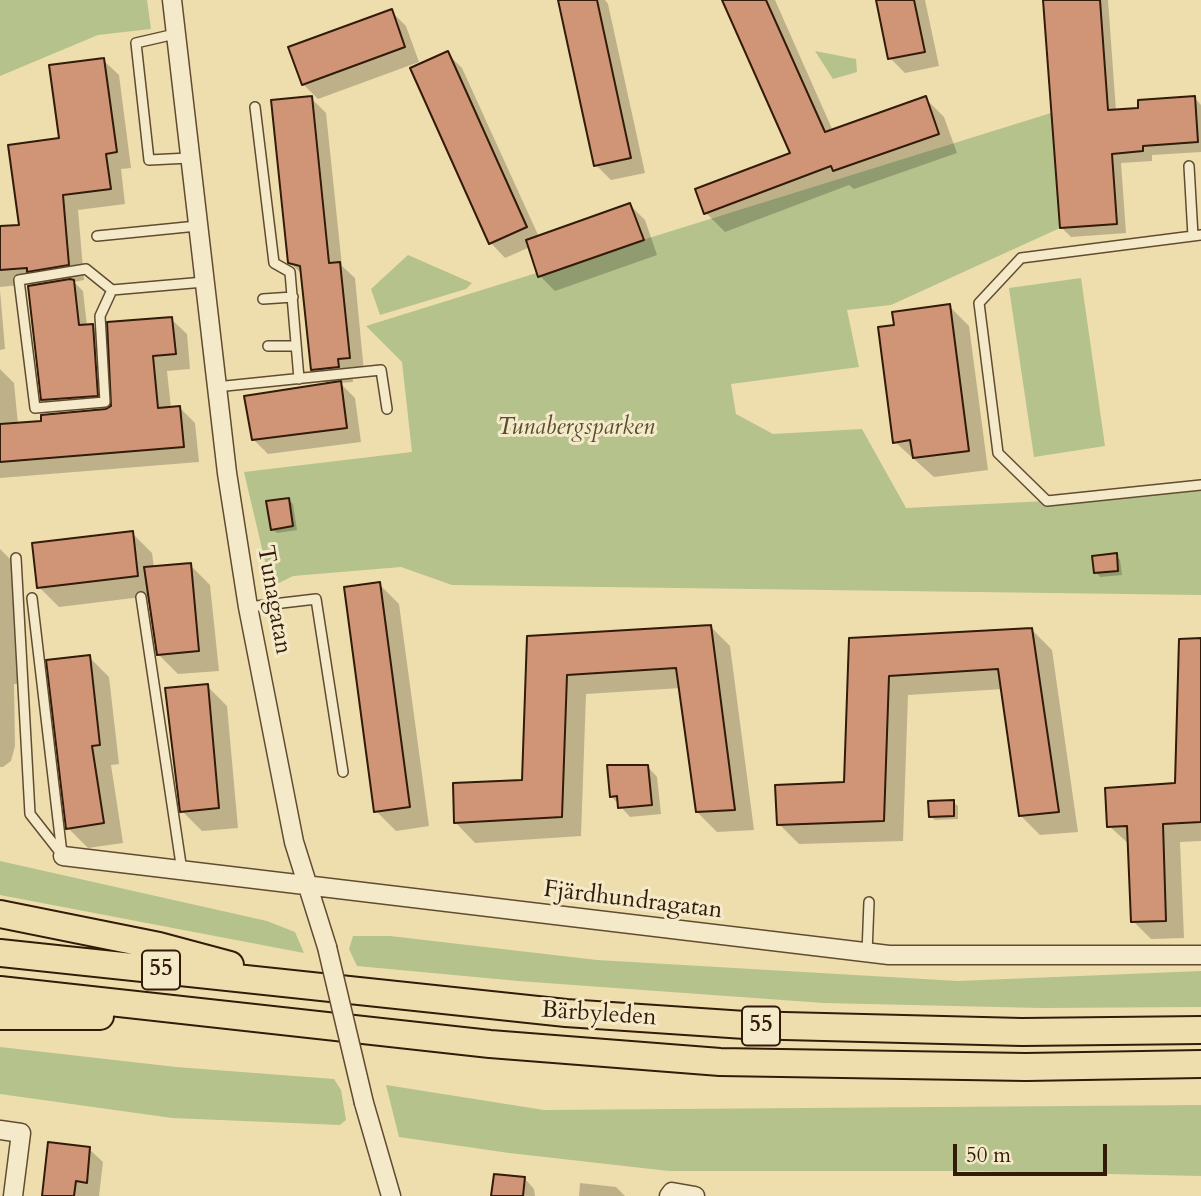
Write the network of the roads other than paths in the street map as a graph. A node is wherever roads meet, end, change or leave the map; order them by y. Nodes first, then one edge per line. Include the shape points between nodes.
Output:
1 (172, 0) edge
2 (175, 34) junction
3 (255, 107) dead end
4 (189, 158) junction
5 (1189, 166) dead end
6 (197, 226) junction
7 (97, 236) dead end
8 (1197, 236) edge
9 (204, 282) junction
10 (112, 290) junction
11 (293, 297) junction
12 (262, 299) dead end
13 (268, 346) dead end
14 (296, 346) junction
15 (299, 379) junction
16 (216, 387) junction
17 (387, 409) dead end
18 (1201, 485) edge
19 (16, 558) dead end
20 (141, 597) dead end
21 (32, 598) dead end
22 (248, 607) junction
23 (344, 772) dead end
24 (63, 856) junction
25 (182, 871) junction
26 (307, 887) junction
27 (869, 902) dead end
28 (0, 914) edge
29 (0, 953) edge
30 (867, 953) junction
31 (1201, 955) edge
32 (323, 989) junction
33 (0, 990) edge
34 (0, 1016) edge
35 (241, 1017) junction
36 (1201, 1030) edge
37 (1201, 1064) edge
38 (0, 1130) edge
39 (13, 1196) edge
40 (391, 1196) edge
41 (669, 1196) edge
42 (695, 1196) edge

1 - 2 street, Tunagatan
2 - 4 street, Tunagatan
2 - 4 lane via 136,43 149,160
3 - 11 lane via 274,263 290,272
4 - 6 street, Tunagatan
5 - 8 lane
6 - 7 lane
6 - 9 street, Tunagatan
8 - 18 lane via 1021,258 979,303 998,453 1047,501
9 - 10 lane
9 - 16 street, Tunagatan
10 - 10 lane via 86,269 19,280 35,408 105,402 100,316
11 - 12 lane
11 - 14 lane
13 - 14 lane
14 - 15 lane
15 - 16 lane
15 - 17 lane via 381,370
16 - 22 street, Tunagatan
19 - 24 lane via 30,814
20 - 25 lane
21 - 24 lane
22 - 23 lane via 316,599
22 - 26 street, Tunagatan
24 - 25 street, Fjärdhundragatan
25 - 26 street, Fjärdhundragatan
26 - 30 street, Fjärdhundragatan
26 - 40 street, Tunagatan, bridge via 327,947
27 - 30 lane
28 - 32 main road via 159,946
29 - 32 main road, Bärbyleden / 55
30 - 31 street, Fjärdhundragatan
32 - 36 main road, Bärbyleden / 55 via 745,1025 1021,1032
33 - 35 main road, Bärbyleden / 55
34 - 35 main road
35 - 37 main road, Bärbyleden / 55 via 720,1062 1026,1067
38 - 39 street via 21,1133
41 - 42 street via 672,1192

